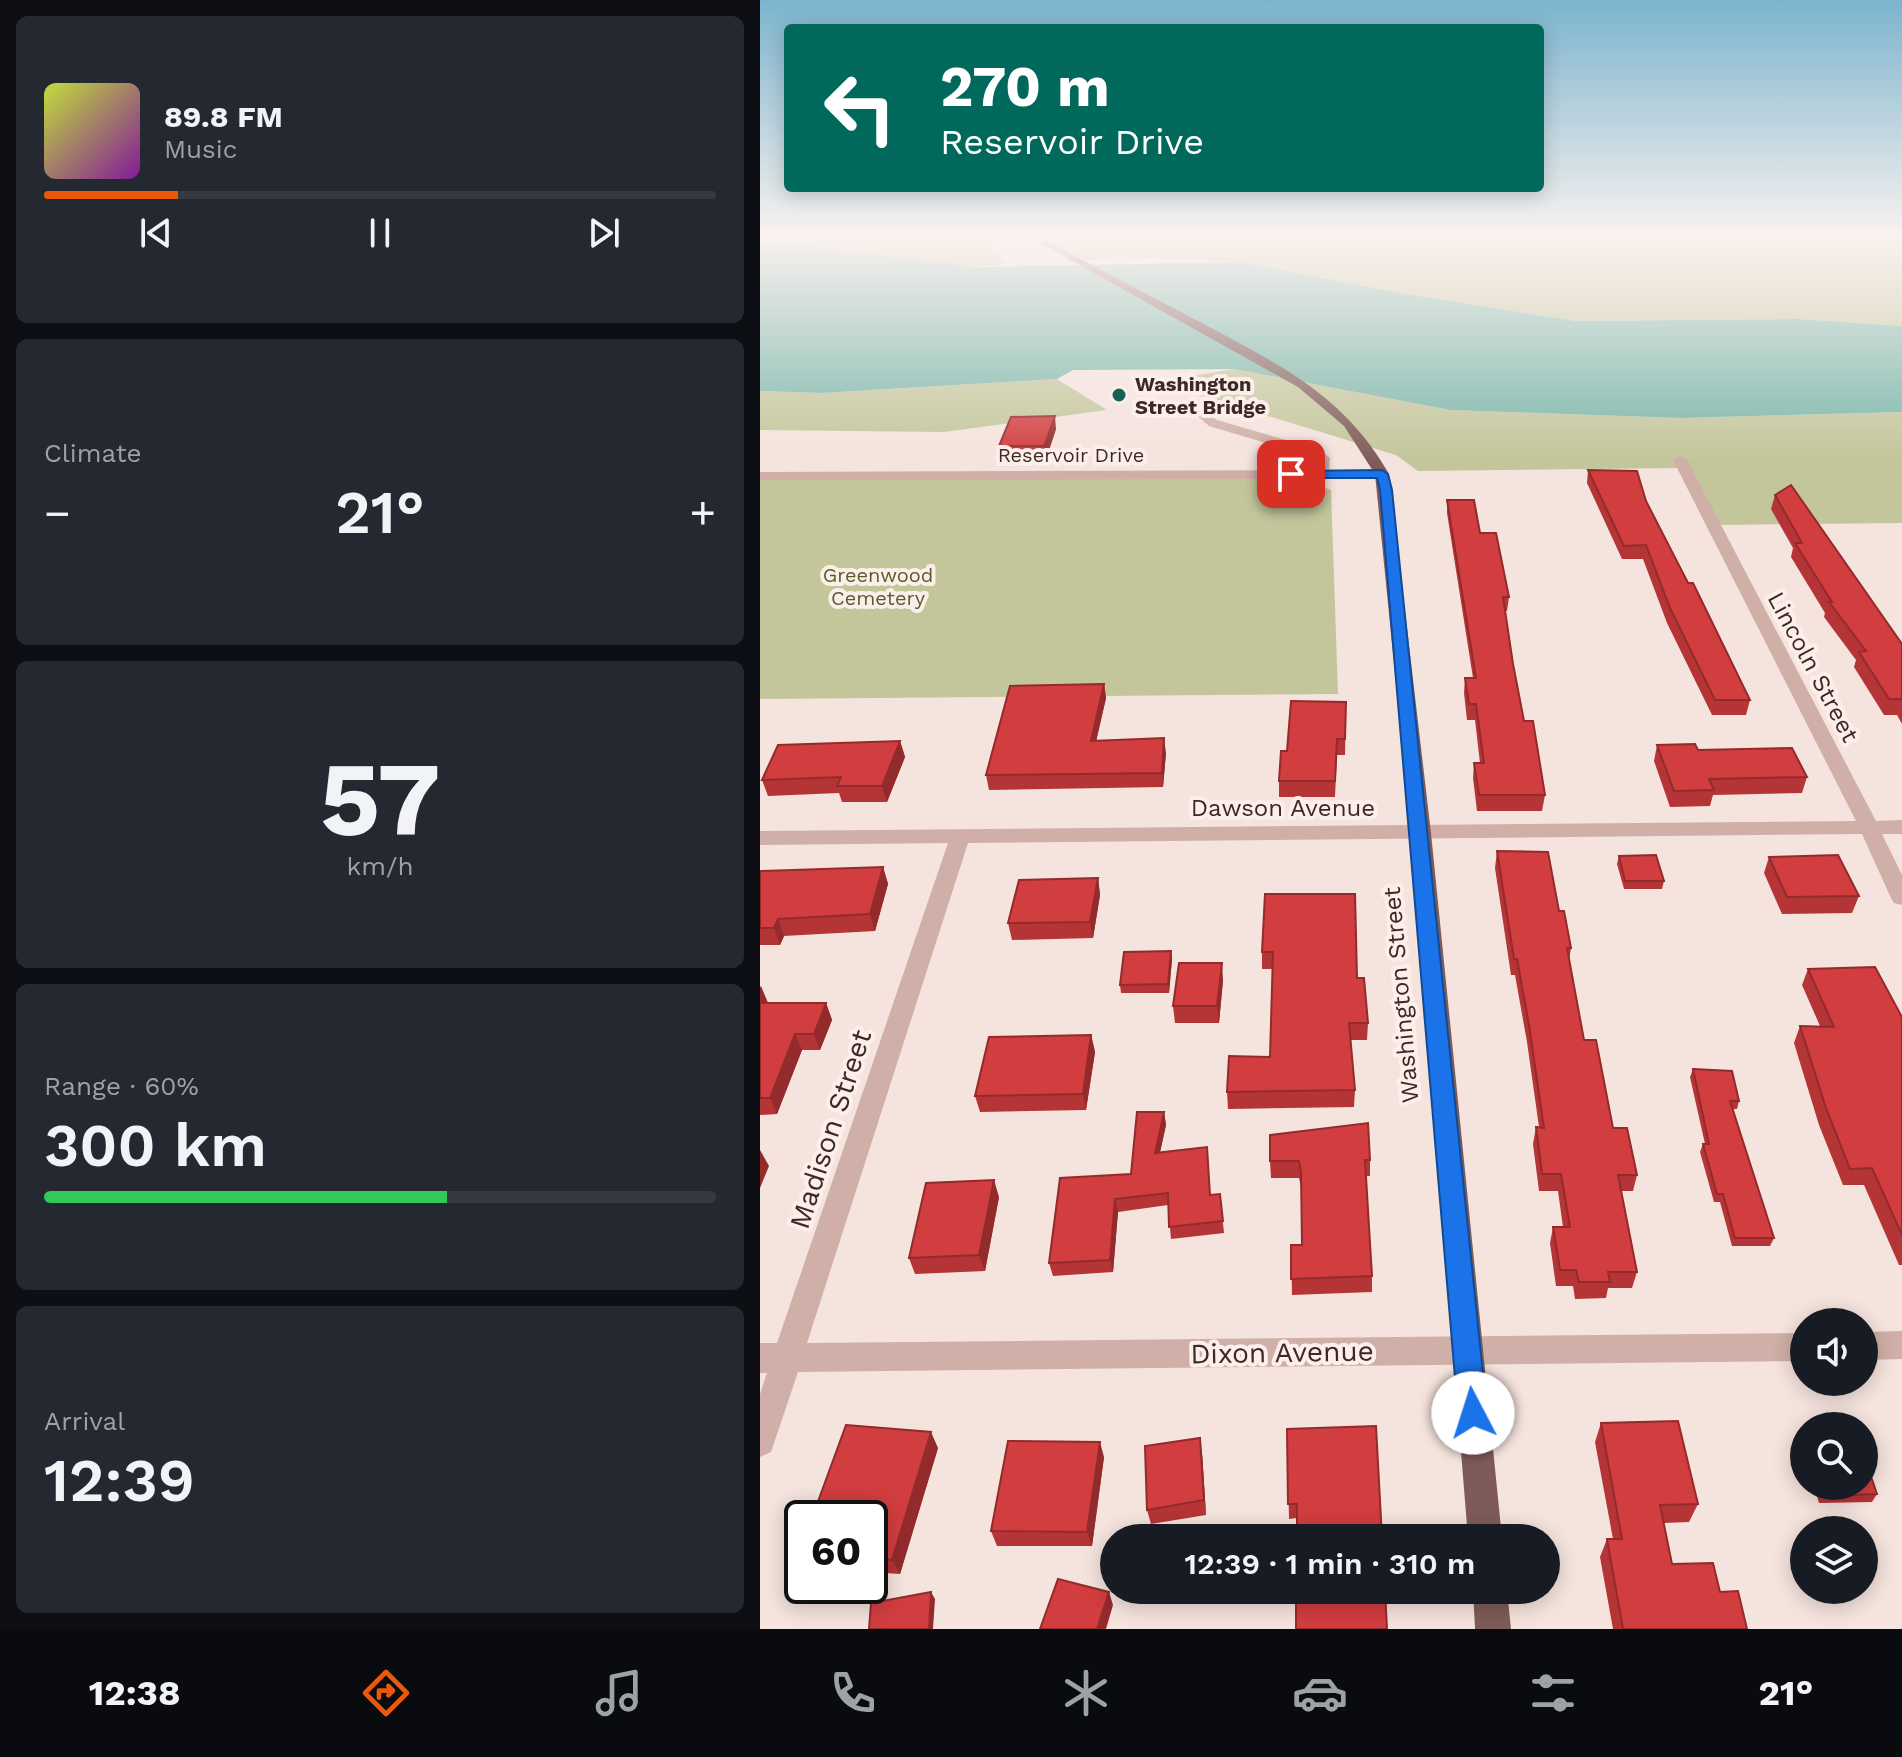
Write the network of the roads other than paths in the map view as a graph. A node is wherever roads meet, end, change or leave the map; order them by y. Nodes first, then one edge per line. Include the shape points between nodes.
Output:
1 (1170, 311) edge
2 (1199, 412) dead end
3 (1680, 460) dead end
4 (1382, 474) junction
5 (1320, 475) junction
6 (760, 476) edge
7 (1902, 827) edge
8 (1869, 828) junction
9 (1421, 833) junction
10 (960, 837) junction
11 (760, 838) edge
12 (1902, 898) edge
13 (1902, 1345) edge
14 (1878, 1346) edge
15 (1790, 1347) edge
16 (1467, 1350) junction
17 (774, 1357) edge
18 (760, 1441) edge
19 (1484, 1524) edge
20 (1491, 1604) edge
21 (1493, 1629) edge

1 - 4 main road, Washington Street via 1292,378 1336,411 1369,449
2 - 5 street via 1213,423 1315,453 1323,458
3 - 8 street, Lincoln Street
4 - 5 street, Reservoir Drive
4 - 9 main road, Washington Street
5 - 6 street, Reservoir Drive
7 - 8 street, Dawson Avenue
8 - 9 street, Dawson Avenue
8 - 12 street, Lincoln Street
9 - 10 street, Dawson Avenue
9 - 16 main road, Washington Street
10 - 11 street, Dawson Avenue
10 - 17 street, Madison Street
13 - 14 street
15 - 16 street, Dixon Avenue
16 - 17 street, Dixon Avenue
16 - 19 main road, Washington Street
17 - 18 street, Madison Street
20 - 21 main road

